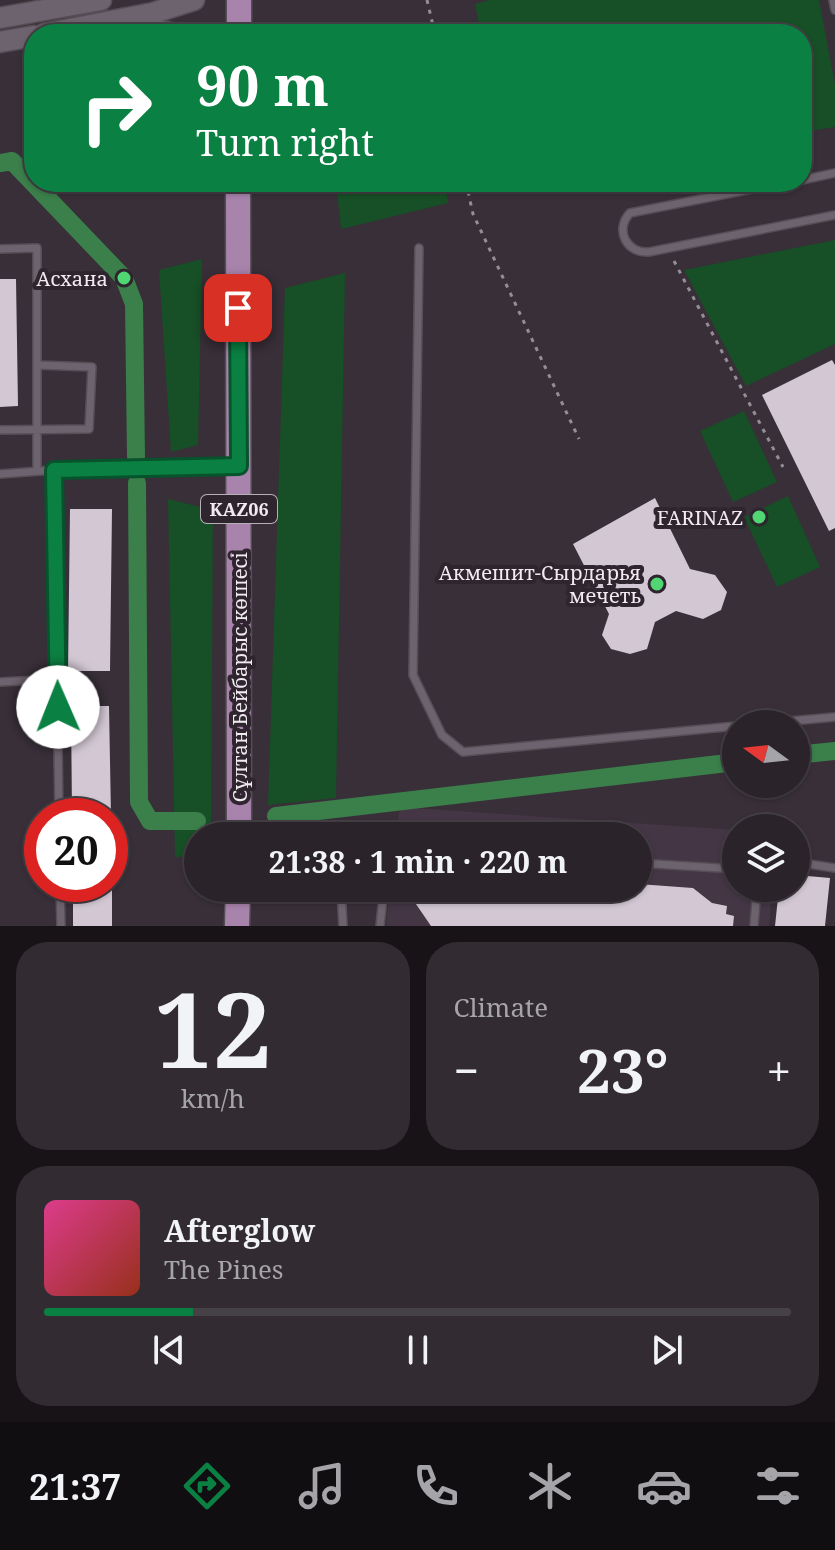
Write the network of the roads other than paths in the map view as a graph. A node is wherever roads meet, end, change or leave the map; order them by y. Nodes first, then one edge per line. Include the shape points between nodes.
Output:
1 (101, 0) edge
2 (194, 0) edge
3 (239, 0) edge
4 (833, 0) edge
5 (835, 10) edge
6 (0, 18) edge
7 (114, 20) junction
8 (101, 24) edge
9 (131, 24) edge
10 (239, 24) edge
11 (24, 38) edge
12 (0, 42) edge
13 (835, 173) edge
14 (812, 178) edge
15 (238, 192) edge
16 (737, 192) edge
17 (835, 215) edge
18 (419, 248) dead end
19 (0, 249) edge
20 (37, 365) junction
21 (0, 430) edge
22 (37, 430) junction
23 (239, 466) junction
24 (54, 470) junction
25 (37, 471) junction
26 (0, 474) edge
27 (57, 679) junction
28 (0, 682) edge
29 (835, 717) edge
30 (810, 719) edge
31 (722, 727) edge
32 (59, 798) edge
33 (239, 822) edge
34 (652, 864) edge
35 (810, 864) edge
36 (722, 868) edge
37 (835, 868) edge
38 (60, 902) edge
39 (238, 902) edge
40 (342, 902) edge
41 (383, 902) edge
42 (756, 902) edge
43 (61, 926) edge
44 (237, 926) edge
45 (343, 926) edge
46 (380, 926) edge
47 (754, 926) edge

1 - 6 main road
2 - 7 main road
3 - 10 main road
4 - 5 lane
7 - 8 main road
7 - 9 main road
11 - 12 main road
13 - 14 lane
15 - 23 main road, Сұлтан Бейбарыс көшесі / KAZ06
16 - 17 lane via 630,213 623,226 627,245 649,252
18 - 31 lane via 413,675 442,735 463,752
19 - 20 lane via 37,248
20 - 22 lane
20 - 22 lane via 92,367 89,429
21 - 22 lane
22 - 25 lane
23 - 24 lane
23 - 33 main road, Сұлтан Бейбарыс көшесі / KAZ06
24 - 25 lane
24 - 27 lane
25 - 26 lane
27 - 28 lane
27 - 32 lane
29 - 30 lane
34 - 36 lane
35 - 37 lane
38 - 43 lane
39 - 44 main road
40 - 45 lane
41 - 46 lane
42 - 47 lane

